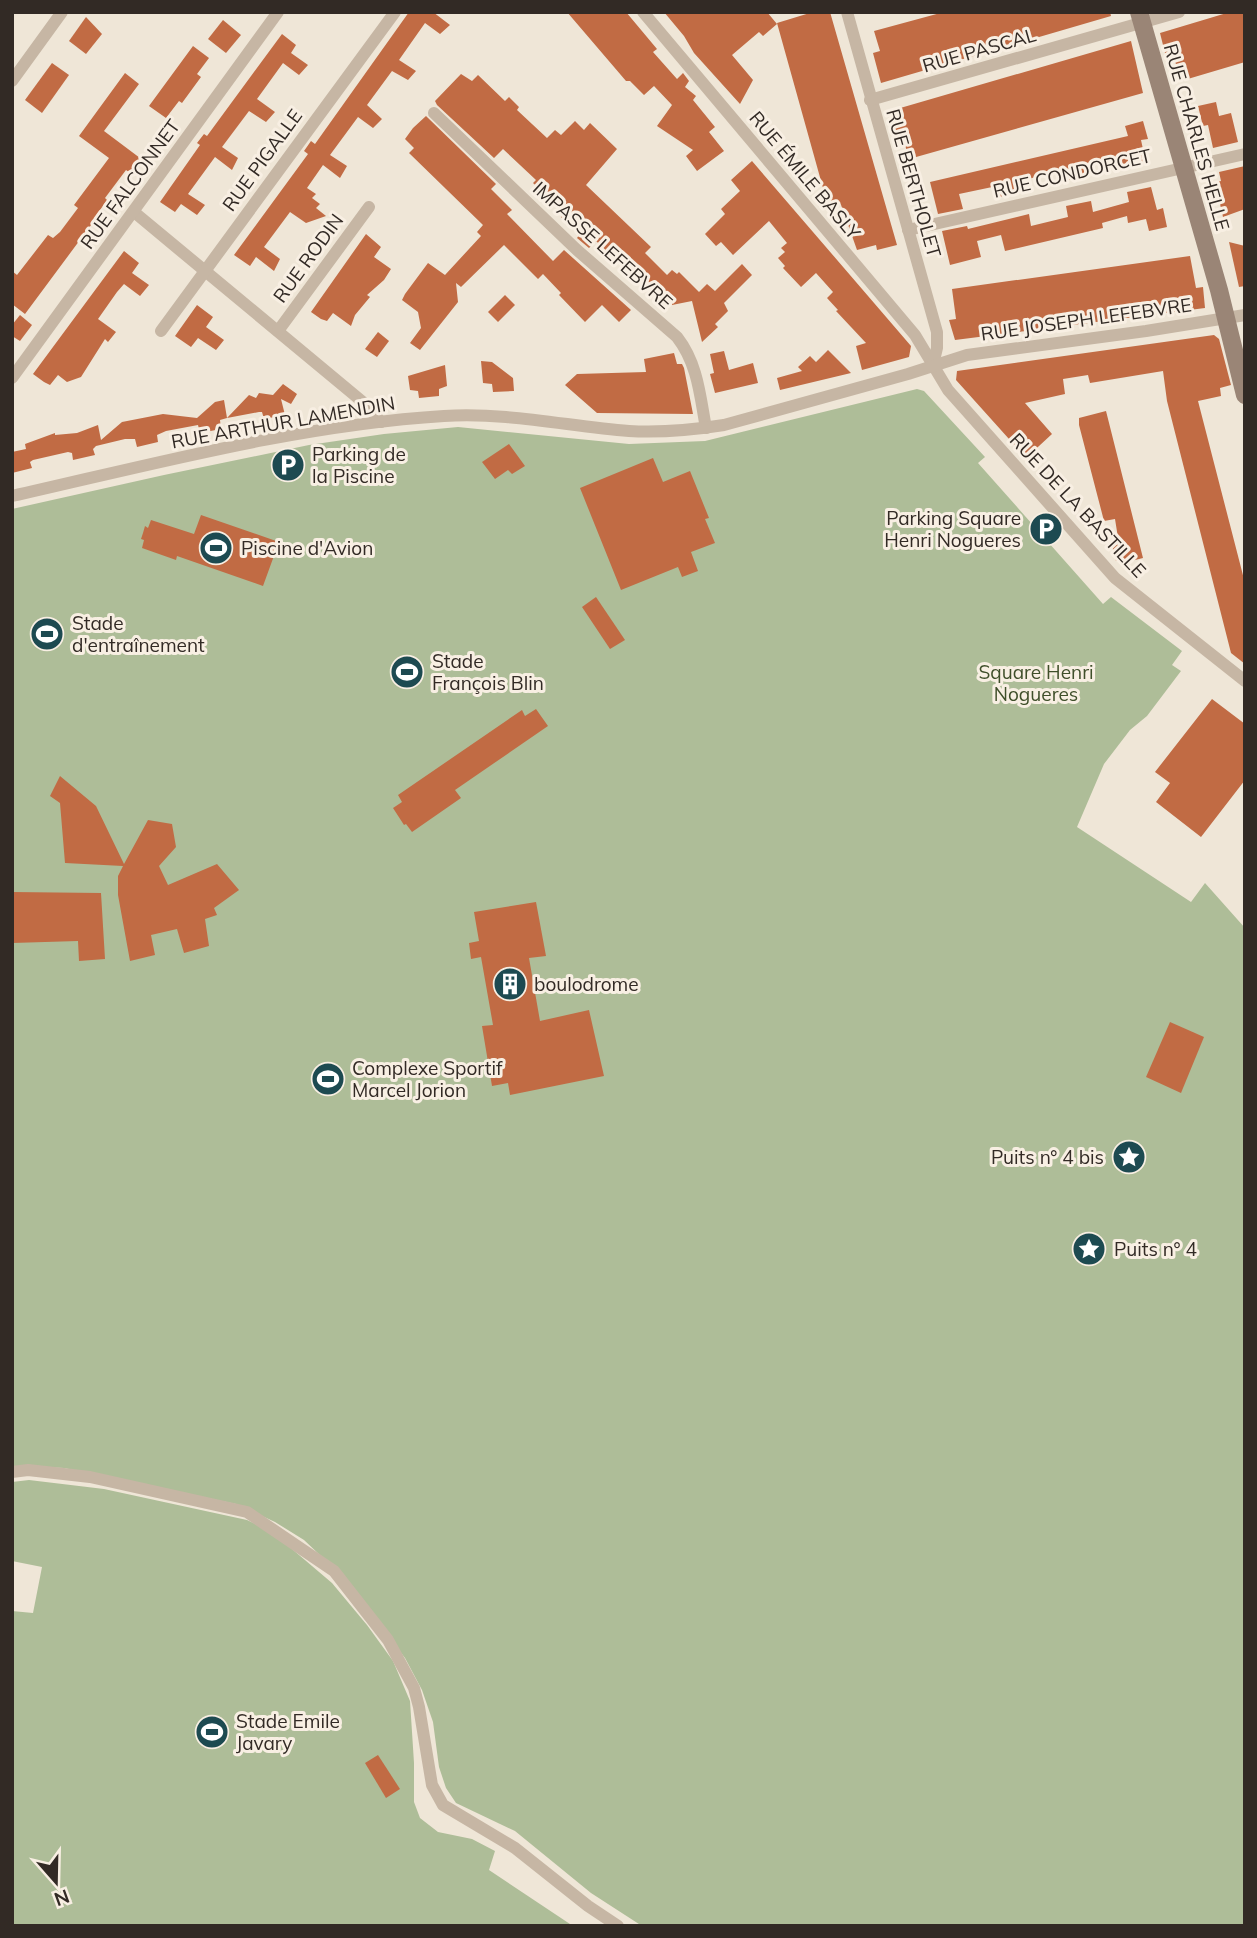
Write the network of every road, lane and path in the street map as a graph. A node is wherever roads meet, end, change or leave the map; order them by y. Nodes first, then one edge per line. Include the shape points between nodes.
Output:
1 (62, 12) edge
2 (278, 12) edge
3 (395, 12) edge
4 (643, 12) edge
5 (847, 12) edge
6 (1179, 12) edge
7 (1141, 17) edge
8 (12, 81) edge
9 (870, 100) junction
10 (434, 113) dead end
11 (1245, 154) edge
12 (1184, 168) junction
13 (369, 207) dead end
14 (134, 212) junction
15 (908, 230) junction
16 (205, 270) junction
17 (1245, 315) edge
18 (1226, 319) junction
19 (161, 331) dead end
20 (278, 331) junction
21 (933, 365) junction
22 (12, 378) edge
23 (1245, 395) edge
24 (380, 422) junction
25 (706, 428) junction
26 (12, 496) edge
27 (1245, 681) edge
28 (12, 1472) edge
29 (618, 1926) edge

1 - 8 street
2 - 14 street, RUE FALCONNET
3 - 16 street, RUE PIGALLE
4 - 21 street, RUE ÉMILE BASLY via 915,335
5 - 9 street, RUE BERTHOLET
6 - 7 street, RUE PASCAL
7 - 9 street, RUE PASCAL
7 - 12 street, RUE CHARLES HELLE
9 - 15 street, RUE BERTHOLET
10 - 25 street, IMPASSE LEFEBVRE via 577,250 677,337 694,365
11 - 12 street, RUE CONDORCET
12 - 15 street, RUE CONDORCET
12 - 18 street, RUE CHARLES HELLE
13 - 20 street, RUE RODIN
14 - 16 street
14 - 22 street, RUE FALCONNET
15 - 21 street, RUE BERTHOLET via 937,332
16 - 19 street, RUE PIGALLE
16 - 20 street
17 - 18 street, RUE JOSEPH LEFEBVRE
18 - 21 street, RUE JOSEPH LEFEBVRE via 967,355
18 - 23 street, RUE CHARLES HELLE
20 - 24 street via 364,403
21 - 25 street, RUE ARTHUR LAMENDIN
21 - 27 street, RUE DE LA BASTILLE via 948,390 1115,578
24 - 25 street, RUE ARTHUR LAMENDIN via 495,415 630,431
24 - 26 street, RUE ARTHUR LAMENDIN via 284,437
28 - 29 street via 90,1477 247,1513 334,1571 388,1640 414,1689 432,1785 443,1805 515,1848

